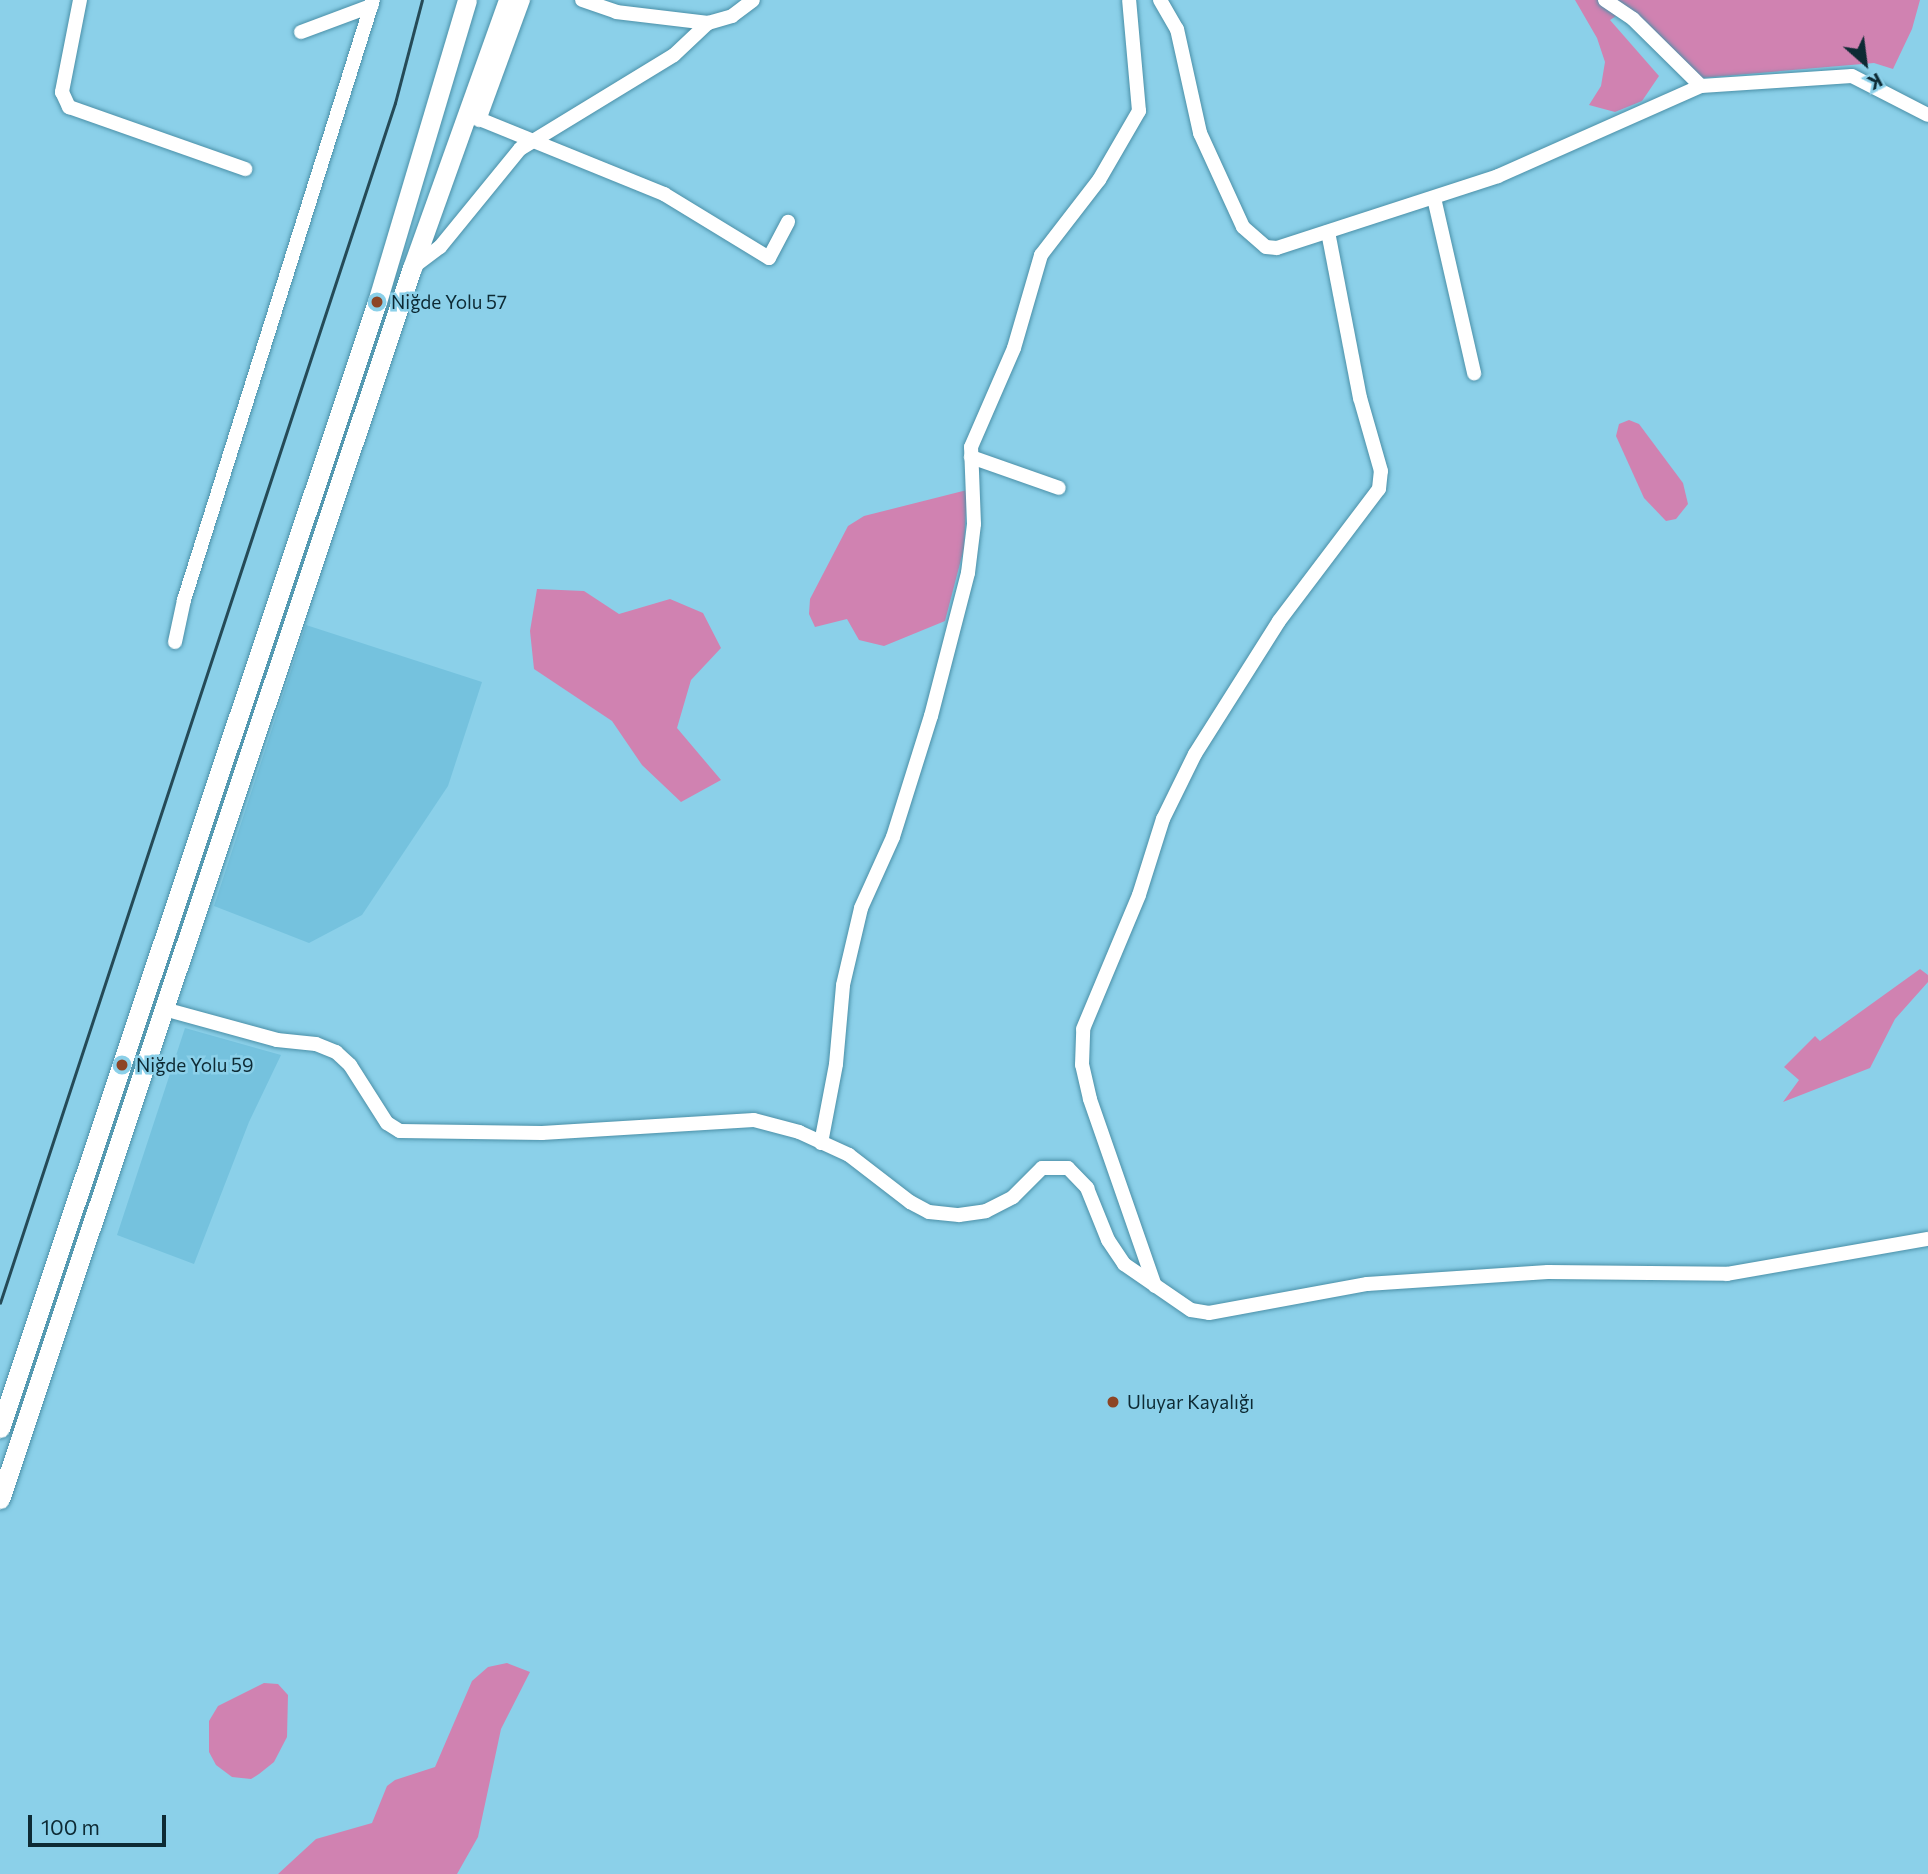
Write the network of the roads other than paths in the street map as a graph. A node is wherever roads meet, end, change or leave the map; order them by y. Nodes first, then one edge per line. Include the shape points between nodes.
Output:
1 (79, 0) edge
2 (467, 0) edge
3 (508, 0) edge
4 (523, 0) edge
5 (582, 0) edge
6 (753, 0) edge
7 (1129, 0) edge
8 (1160, 0) edge
9 (1605, 0) edge
10 (372, 3) edge
11 (618, 6) edge
12 (708, 23) junction
13 (301, 32) dead end
14 (1701, 86) junction
15 (1928, 115) edge
16 (473, 117) junction
17 (535, 139) junction
18 (245, 169) dead end
19 (1434, 198) junction
20 (788, 222) dead end
21 (1328, 232) junction
22 (412, 268) junction
23 (1474, 373) dead end
24 (971, 457) junction
25 (1059, 488) dead end
26 (175, 642) dead end
27 (164, 1009) junction
28 (821, 1143) junction
29 (1928, 1240) edge
30 (1155, 1286) junction
31 (0, 1428) edge
32 (0, 1500) edge

1 - 18 street via 62,92 68,107
2 - 31 highway via 377,302
3 - 16 highway
4 - 16 street
5 - 11 street
6 - 12 street via 732,16
7 - 24 street via 1139,111 1099,180 1041,255 1013,348 971,447
8 - 21 street via 1177,29 1200,133 1248,236 1277,248
9 - 14 street via 1633,19
10 - 13 street
10 - 26 street
11 - 12 street
12 - 17 street via 674,55
14 - 15 street via 1852,76
14 - 19 street via 1498,176
16 - 17 street
16 - 22 highway
17 - 20 street via 664,194 769,258
17 - 22 street via 497,173 440,247
19 - 21 street
19 - 23 street
21 - 30 street via 1360,398 1381,471 1379,489 1279,621 1195,754 1163,818 1139,895 1083,1029 1082,1065 1090,1099
22 - 27 highway
24 - 25 street
24 - 28 street via 974,524 968,573 893,837 860,908
27 - 28 street via 336,1052 350,1065 387,1124 400,1131 542,1133 754,1120
27 - 32 highway
28 - 30 street via 849,1155 929,1212 959,1215 986,1211 1013,1197 1042,1168 1068,1168 1087,1188 1108,1240 1124,1264
29 - 30 street via 1727,1274 1548,1272 1380,1283 1209,1313 1191,1310

